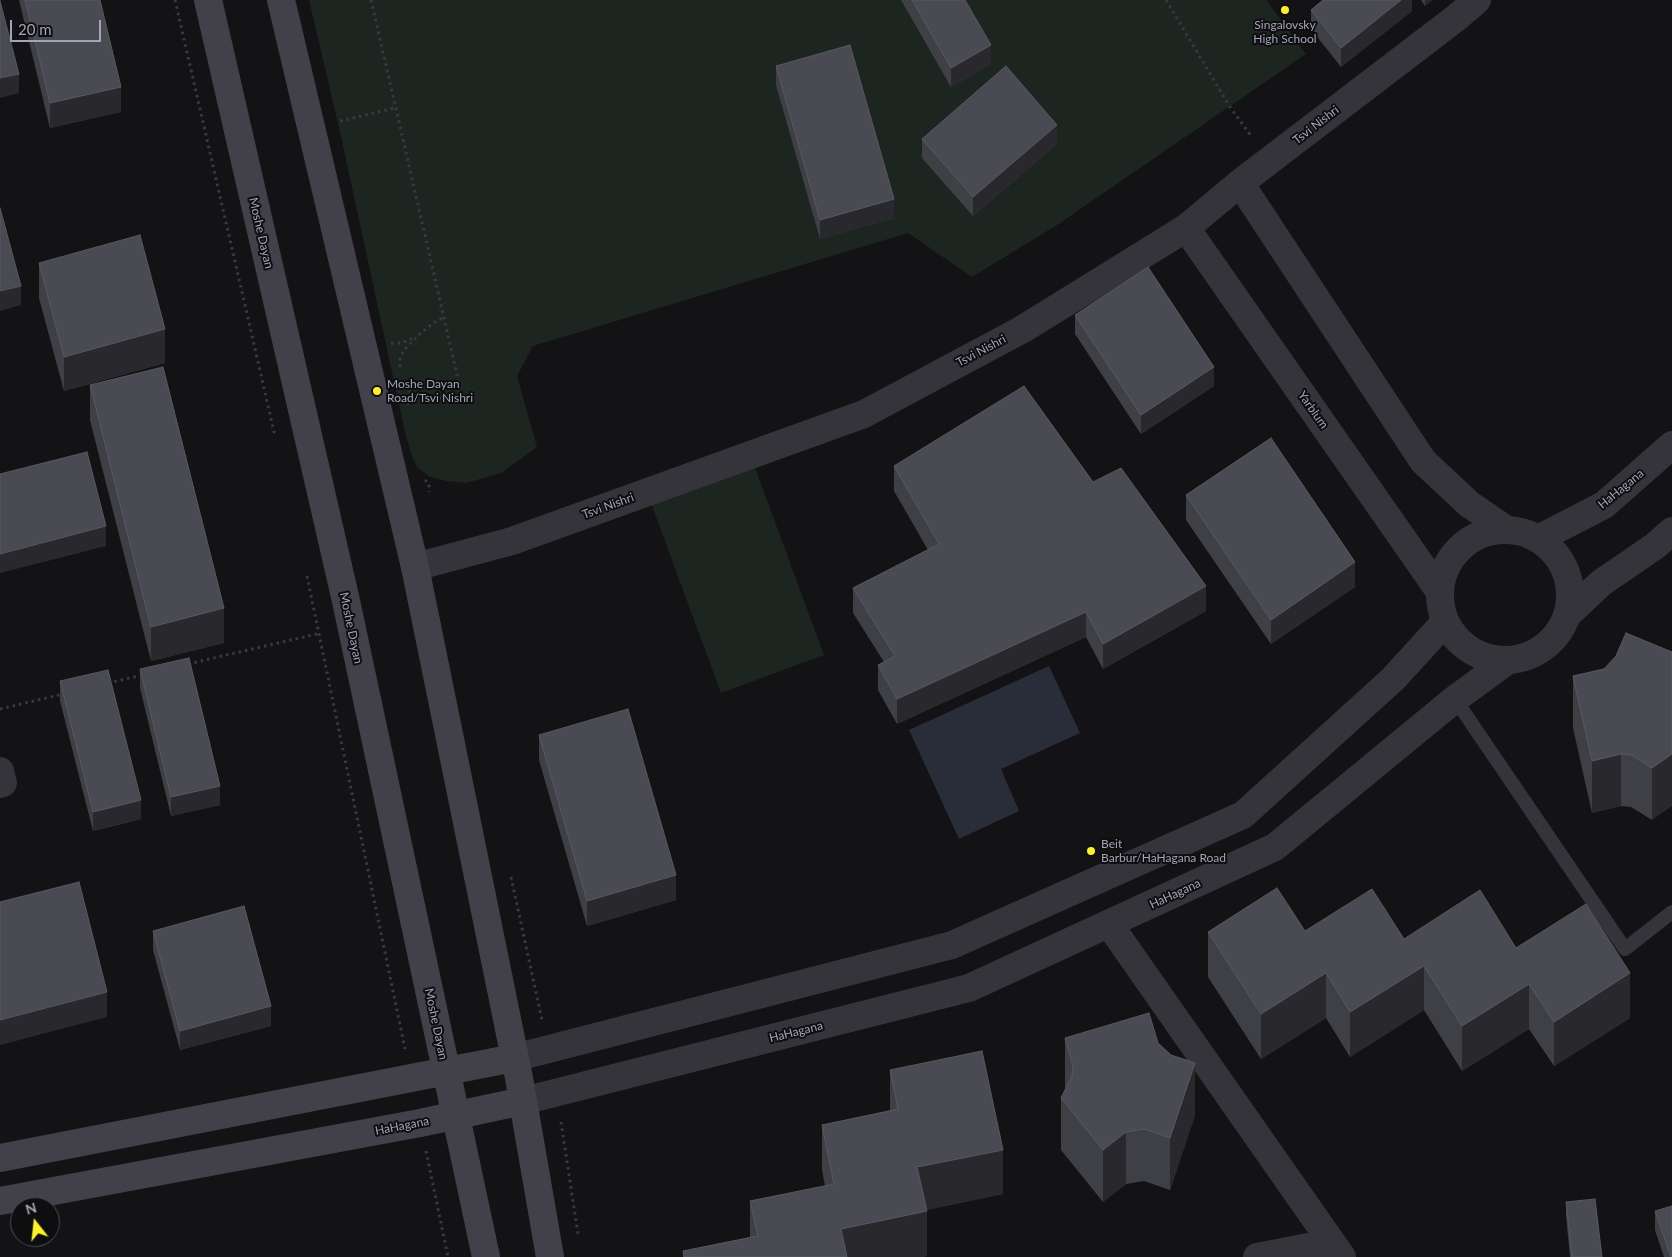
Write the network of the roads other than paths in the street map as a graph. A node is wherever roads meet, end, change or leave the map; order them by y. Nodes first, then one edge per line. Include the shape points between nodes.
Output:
1 (208, 0) edge
2 (281, 0) edge
3 (1477, 0) edge
4 (1240, 183) junction
5 (1186, 228) junction
6 (1672, 445) edge
7 (1507, 530) junction
8 (1672, 531) edge
9 (1538, 539) junction
10 (415, 567) junction
11 (1440, 592) junction
12 (1567, 615) junction
13 (1445, 622) junction
14 (1507, 661) junction
15 (1456, 699) junction
16 (1670, 916) edge
17 (1109, 924) junction
18 (514, 1058) junction
19 (446, 1072) junction
20 (523, 1101) junction
21 (456, 1116) junction
22 (0, 1158) edge
23 (0, 1201) edge
24 (486, 1257) edge
25 (550, 1257) edge
26 (1257, 1257) edge
27 (1328, 1257) edge
28 (1342, 1257) edge

1 - 19 street, Moshe Dayan via 352,630
2 - 10 street
3 - 4 street, Tsvi Nishri
4 - 5 street, Tsvi Nishri
4 - 7 street via 1423,461 1469,504
5 - 10 street, Tsvi Nishri via 1023,329 864,414 512,541
5 - 11 street, Yarblum
6 - 9 street, HaHagana via 1604,505
7 - 9 street
7 - 11 street via 1487,533 1469,541 1454,555 1444,573
8 - 12 street via 1602,583
9 - 12 street via 1560,560 1568,576 1570,596
10 - 18 street
11 - 13 street
12 - 14 street via 1558,633 1544,647
13 - 14 street via 1455,638 1469,650
13 - 18 street via 1393,679 1243,815 952,945
14 - 15 street, HaHagana
15 - 16 lane via 1625,949
15 - 17 street, HaHagana via 1275,847
17 - 20 street, HaHagana via 970,988
17 - 28 street
18 - 19 street
18 - 20 street
19 - 21 street, Moshe Dayan
19 - 22 street
20 - 21 street, HaHagana
20 - 25 street
21 - 23 street, HaHagana
21 - 24 street, Moshe Dayan
26 - 27 street via 1308,1247

